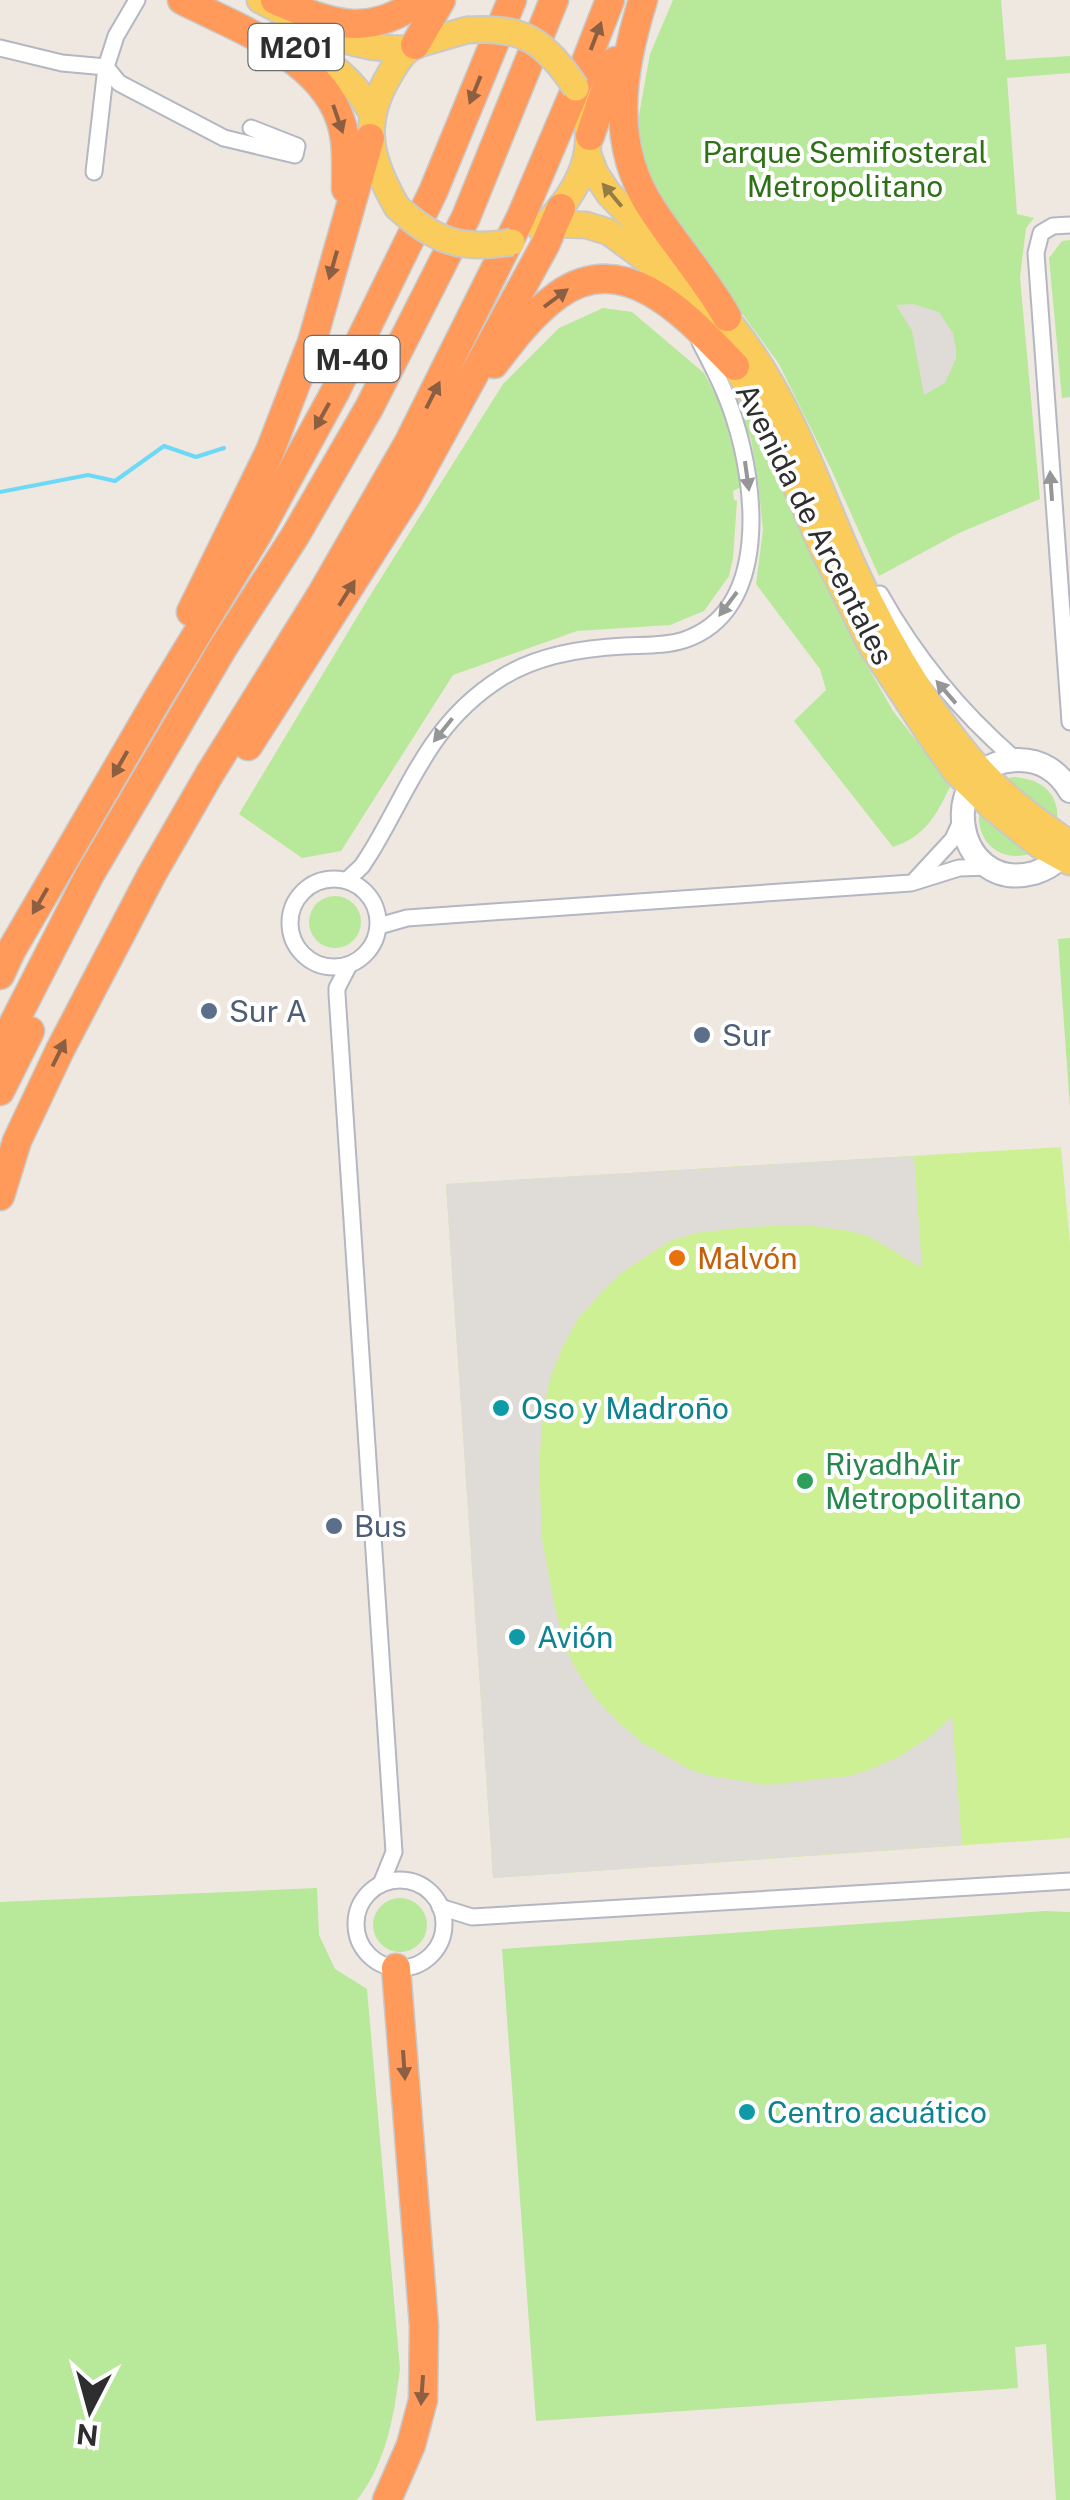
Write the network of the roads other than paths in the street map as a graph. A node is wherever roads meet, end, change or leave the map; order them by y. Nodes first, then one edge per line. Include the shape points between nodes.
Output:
1 (138, 0) edge
2 (182, 0) edge
3 (200, 0) edge
4 (260, 0) edge
5 (275, 0) edge
6 (421, 0) edge
7 (441, 0) edge
8 (512, 0) edge
9 (554, 0) edge
10 (610, 0) edge
11 (641, 0) edge
12 (412, 47) junction
13 (0, 48) edge
14 (106, 67) junction
15 (372, 127) junction
16 (251, 128) dead end
17 (589, 145) junction
18 (94, 172) dead end
19 (346, 221) junction
20 (1070, 225) edge
21 (551, 227) junction
22 (727, 317) junction
23 (690, 320) junction
24 (735, 366) junction
25 (448, 425) junction
26 (797, 436) junction
27 (295, 536) junction
28 (157, 700) junction
29 (1070, 722) edge
30 (1016, 760) junction
31 (977, 779) junction
32 (1070, 791) edge
33 (962, 819) junction
34 (1065, 859) edge
35 (990, 868) junction
36 (152, 874) junction
37 (348, 880) junction
38 (911, 883) junction
39 (376, 906) junction
40 (406, 918) junction
41 (379, 926) junction
42 (318, 964) junction
43 (349, 965) junction
44 (0, 975) edge
45 (337, 988) junction
46 (0, 1050) edge
47 (0, 1091) edge
48 (0, 1196) edge
49 (394, 1852) junction
50 (1070, 1880) edge
51 (408, 1881) junction
52 (381, 1884) junction
53 (440, 1907) junction
54 (472, 1917) junction
55 (443, 1933) junction
56 (396, 1968) junction
57 (387, 2500) edge

1 - 14 street
2 -> 19 highway via 285,54 329,98 345,141
3 - 15 main road, M201 via 334,66 361,93
4 - 12 main road, M201 via 351,44
5 - 6 highway via 357,24 384,21
7 - 12 highway
8 -> 28 highway, M-40 via 433,192 336,392
9 - 27 highway, M-40 via 459,231 370,408
36 -> 10 highway via 410,442 520,218
11 - 17 highway
11 - 22 highway via 622,100 631,168 648,204
12 - 15 main road via 383,87
12 - 17 main road, bridge via 492,28 527,38 558,60 583,100
13 - 14 street
14 - 16 street via 119,83 224,138 295,155 297,146
14 - 18 street
15 - 19 highway
15 - 21 main road, bridge via 379,176 397,207 439,238 484,247
17 - 21 main road via 578,182
22 -> 17 main road, Avenida de Arcentales via 609,194 595,173
19 -> 28 highway via 312,342 270,451 180,634
29 -> 20 street via 1036,253 1041,233
21 - 24 main road, Avenida de Arcentales via 624,242 682,294
21 - 25 highway
22 - 26 main road, Avenida de Arcentales
23 - 24 highway
25 -> 23 highway via 527,323 579,283 629,283
23 -> 37 street via 742,446 751,513 749,561 740,587 711,625 688,638 539,659 470,700 429,747 371,852
24 - 31 main road, Avenida de Arcentales via 871,645 956,772
36 -> 25 highway via 274,708
30 -> 26 street, Avenida de Arcentales via 957,704 899,628 835,495
26 - 31 main road, Avenida de Arcentales via 873,610
27 - 46 highway, M-40 via 89,876
27 - 47 highway via 101,886
28 -> 44 highway, M-40
30 - 31 street
30 - 32 street via 1043,765
31 - 33 street
31 - 34 main road, Avenida de Arcentales via 994,808
33 - 35 street via 970,847
33 - 38 street via 953,840
34 - 35 street via 1023,876
35 - 38 street via 959,868
48 -> 36 highway via 51,1068
37 - 39 street
37 - 42 street via 308,886 292,908 291,935
38 - 40 street
39 - 40 street
39 - 41 street
40 - 41 street
41 - 43 street via 370,950
42 - 43 street
42 - 45 street
43 - 45 street
45 - 49 street
49 - 51 street
49 - 52 street
50 - 54 street
51 - 52 street
51 - 53 street
52 - 56 street via 360,1904 356,1932 370,1957
53 - 54 street
53 - 55 street
54 - 55 street
55 - 56 street via 421,1963
56 -> 57 highway via 424,2326 423,2400

